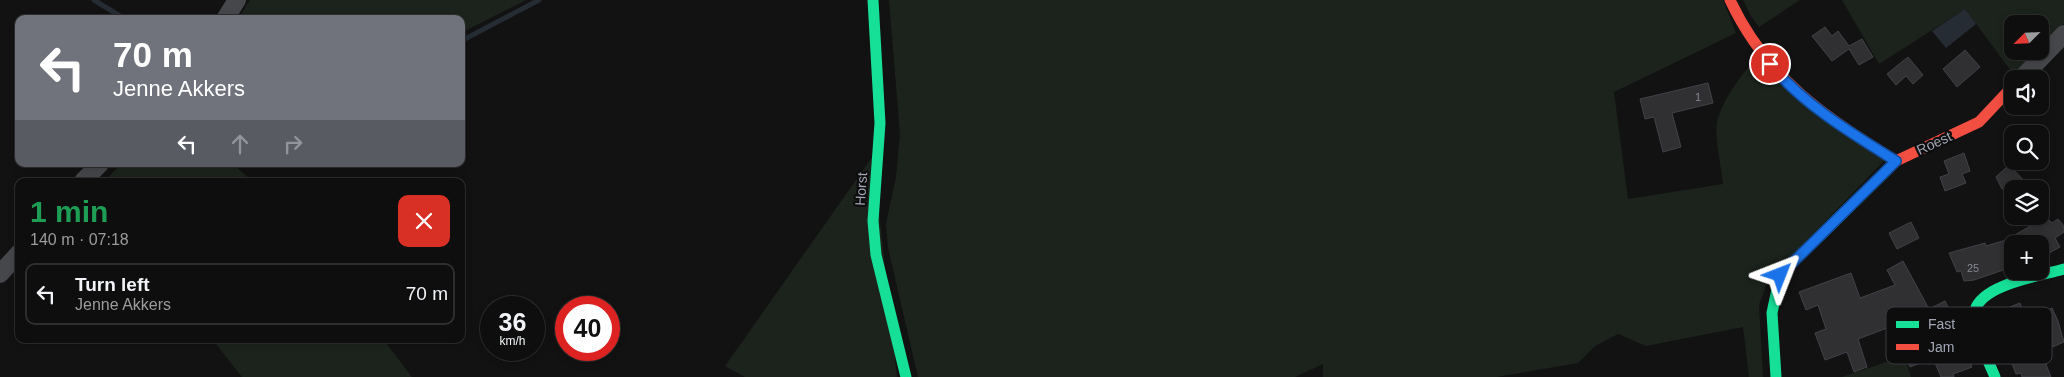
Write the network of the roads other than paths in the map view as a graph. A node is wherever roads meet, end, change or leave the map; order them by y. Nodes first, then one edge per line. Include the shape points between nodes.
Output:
1 (237, 0) edge
2 (873, 0) edge
3 (1730, 0) edge
4 (228, 15) edge
5 (2064, 34) edge
6 (2030, 70) edge
7 (2004, 95) edge
8 (1896, 161) junction
9 (97, 167) edge
10 (87, 178) edge
11 (15, 257) edge
12 (2064, 268) edge
13 (0, 274) edge
14 (1977, 307) edge
15 (1990, 364) edge
16 (906, 377) edge
17 (1776, 377) edge
18 (1995, 377) edge

1 - 4 street
2 - 16 street, Horst via 880,123 873,221 876,255
3 - 8 street via 1757,49 1782,79 1848,131
5 - 6 street
7 - 8 street, Roest via 1979,122
8 - 17 street, Roest via 1780,275 1772,293
9 - 10 street
11 - 13 street
12 - 14 street via 2006,285 1983,296
15 - 18 street

